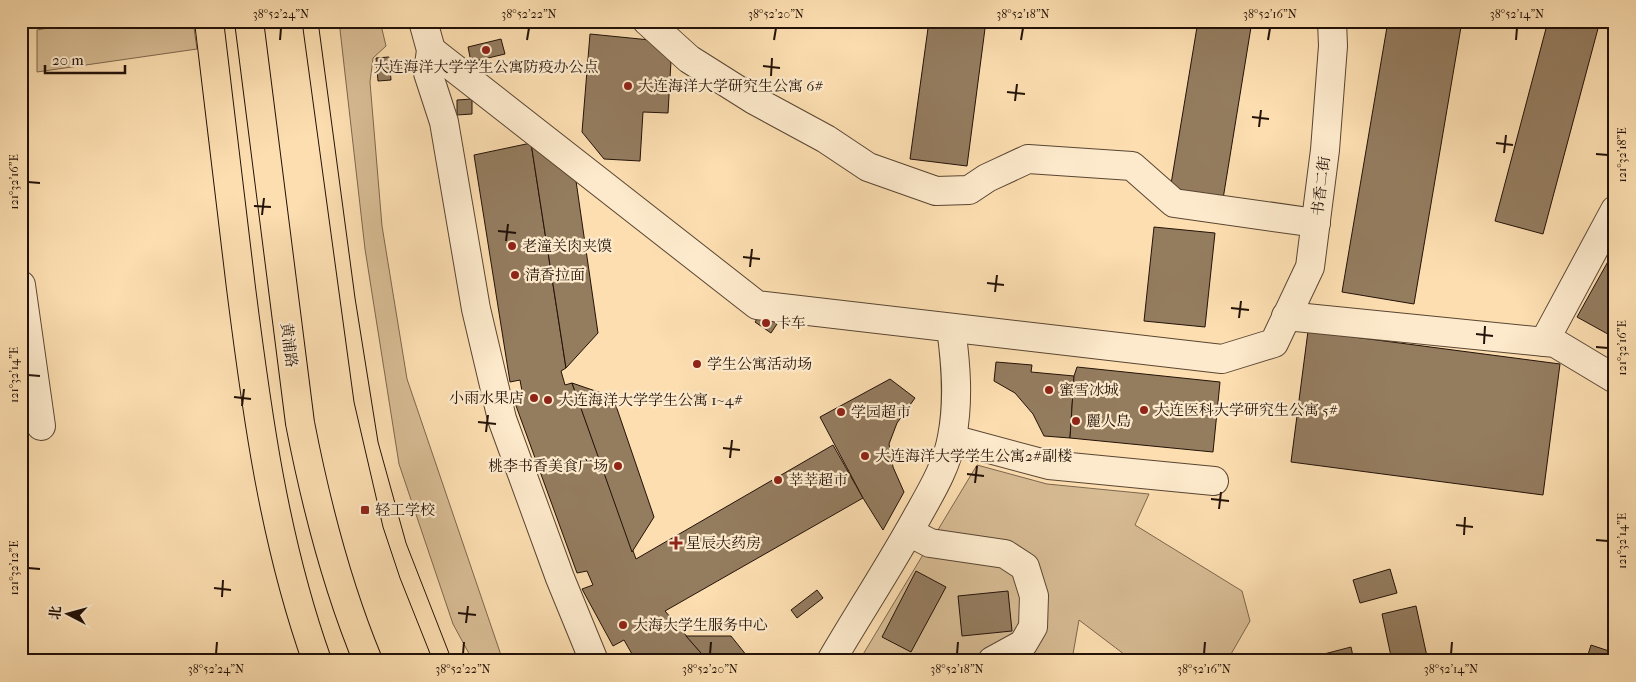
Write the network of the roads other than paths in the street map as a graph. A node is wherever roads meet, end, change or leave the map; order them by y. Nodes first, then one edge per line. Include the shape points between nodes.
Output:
1 (209, 21) edge
2 (248, 21) edge
3 (423, 21) edge
4 (647, 21) edge
5 (1332, 21) edge
6 (431, 50) junction
7 (1615, 210) edge
8 (1316, 223) junction
9 (21, 285) edge
10 (1286, 316) junction
11 (951, 328) junction
12 (1544, 342) junction
13 (1615, 379) edge
14 (41, 426) dead end
15 (952, 439) junction
16 (1214, 481) dead end
17 (909, 532) junction
18 (317, 661) edge
19 (368, 661) edge
20 (594, 661) edge
21 (831, 661) edge
22 (992, 661) edge

1 - 18 highway via 264,450 286,563
2 - 19 highway, 黄浦路 via 300,423 310,477 336,573
3 - 6 street
4 - 8 street via 689,59 754,100 868,166 936,191 968,190 1028,159 1122,165 1132,166 1174,203
5 - 8 street, 书香二街 via 1326,140
6 - 11 street via 757,305
6 - 20 street via 428,73 444,122 476,309 502,419
7 - 12 street
8 - 10 street, 书香二街 via 1310,267
9 - 14 street
10 - 11 street, 书香二街 via 1274,343 1222,359
10 - 12 street
11 - 15 street via 957,402
12 - 13 street via 1555,343
15 - 16 street via 1049,465
15 - 17 street via 940,475
17 - 21 street
17 - 22 street via 930,542 1005,554 1025,567 1034,596 1033,628 1023,644

